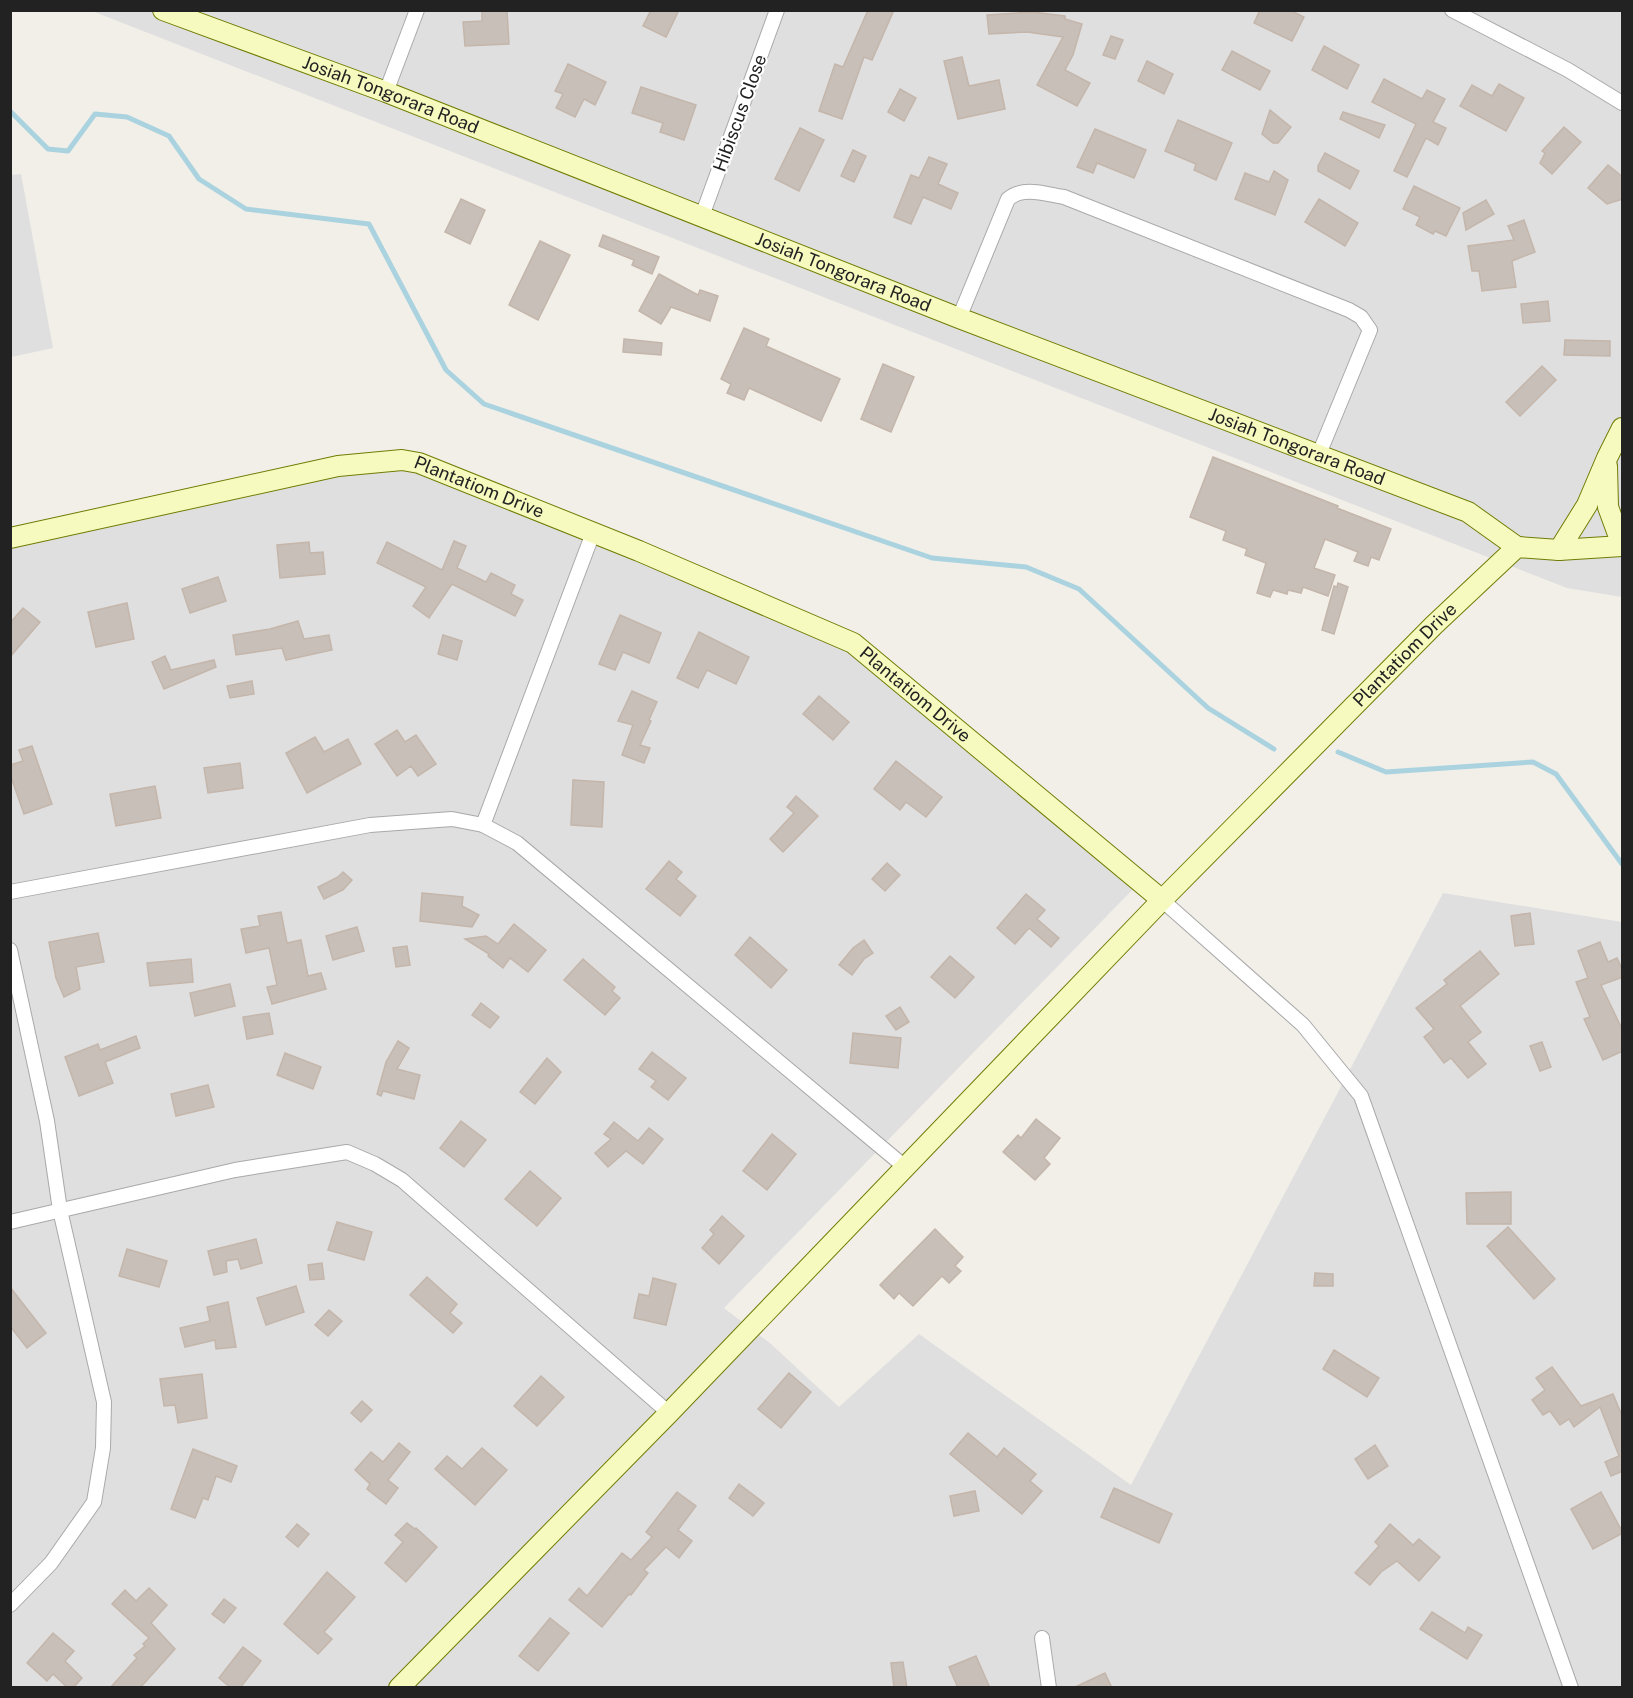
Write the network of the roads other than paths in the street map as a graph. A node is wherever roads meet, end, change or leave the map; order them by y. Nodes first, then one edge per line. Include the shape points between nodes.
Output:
1 (164, 10) edge
2 (417, 10) edge
3 (777, 10) edge
4 (1452, 10) edge
5 (386, 92) junction
6 (1623, 102) edge
7 (702, 216) junction
8 (959, 318) junction
9 (1623, 429) edge
10 (1319, 454) junction
11 (1606, 458) junction
12 (593, 533) junction
13 (10, 538) edge
14 (1623, 546) edge
15 (1517, 547) junction
16 (1559, 550) junction
17 (483, 825) junction
18 (10, 892) edge
19 (1162, 900) junction
20 (10, 950) edge
21 (905, 1167) junction
22 (60, 1210) junction
23 (10, 1222) edge
24 (669, 1413) junction
25 (10, 1605) edge
26 (1042, 1638) dead end
27 (399, 1688) edge
28 (1049, 1688) edge
29 (1571, 1688) edge

1 - 5 street, Josiah Tongorara Road
2 - 5 street
3 - 7 street, Hibiscus Close
4 - 6 street
5 - 7 street, Josiah Tongorara Road
7 - 8 street, Josiah Tongorara Road
8 - 10 street, Josiah Tongorara Road
8 - 10 street via 1008,199 1023,191 1064,196 1361,317 1370,330
9 - 11 street
10 - 15 street, Josiah Tongorara Road via 1468,512
11 - 14 street via 1608,507
11 - 16 street via 1587,505
12 - 13 street, Plantatiom Drive via 419,463 402,460 338,466
12 - 17 street
12 - 19 street, Plantatiom Drive via 854,644
14 - 16 street
15 - 16 street
15 - 19 street, Plantatiom Drive via 1434,625
17 - 18 street via 452,819 370,825
17 - 21 street via 517,843
19 - 21 street
19 - 29 street via 1303,1025 1361,1096
20 - 22 street via 47,1121
21 - 24 street
22 - 23 street
22 - 24 street via 235,1170 347,1152 402,1180
22 - 25 street via 104,1402 103,1448 94,1502 51,1563
24 - 27 street
26 - 28 street

